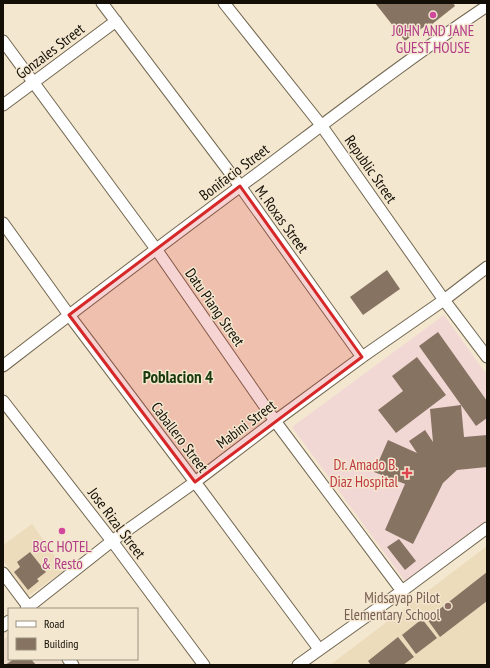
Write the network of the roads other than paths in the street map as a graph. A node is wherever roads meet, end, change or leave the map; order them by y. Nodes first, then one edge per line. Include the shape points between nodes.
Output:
1 (102, 3) edge
2 (224, 3) edge
3 (487, 6) edge
4 (116, 21) junction
5 (3, 41) edge
6 (34, 83) junction
7 (3, 106) edge
8 (322, 125) junction
9 (240, 186) junction
10 (3, 222) edge
11 (156, 249) junction
12 (487, 267) edge
13 (444, 300) junction
14 (69, 315) junction
15 (362, 357) junction
16 (487, 357) edge
17 (3, 366) edge
18 (3, 401) edge
19 (275, 421) junction
20 (195, 482) junction
21 (487, 528) edge
22 (112, 541) junction
23 (3, 573) edge
24 (402, 591) junction
25 (28, 608) edge
26 (319, 649) junction
27 (204, 665) edge
28 (298, 665) edge

1 - 4 street, M. Roxas Street
2 - 8 street, Republic Street
3 - 8 street, Bonifacio Street via 411,58
4 - 6 street, Gonzales Street
4 - 9 street, M. Roxas Street
5 - 6 street, Datu Piang Street
6 - 7 street, Gonzales Street
6 - 11 street, Datu Piang Street
8 - 9 street, Bonifacio Street
8 - 13 street, Republic Street
9 - 11 street, Bonifacio Street
9 - 15 street, M. Roxas Street
10 - 14 street, Caballero Street
11 - 14 street, Bonifacio Street
11 - 19 street, Datu Piang Street
12 - 13 street, Mabini Street
13 - 15 street, Mabini Street
13 - 16 street, Republic Street
14 - 17 street, Bonifacio Street
14 - 20 street, Caballero Street
15 - 19 street, Mabini Street
18 - 22 street, Jose Rizal Street
19 - 20 street, Mabini Street
19 - 24 street, Datu Piang Street
20 - 22 street, Mabini Street
20 - 26 street, Caballero Street
21 - 24 street
22 - 25 street, Mabini Street
22 - 27 street, Jose Rizal Street
23 - 25 street
24 - 26 street
26 - 28 street

